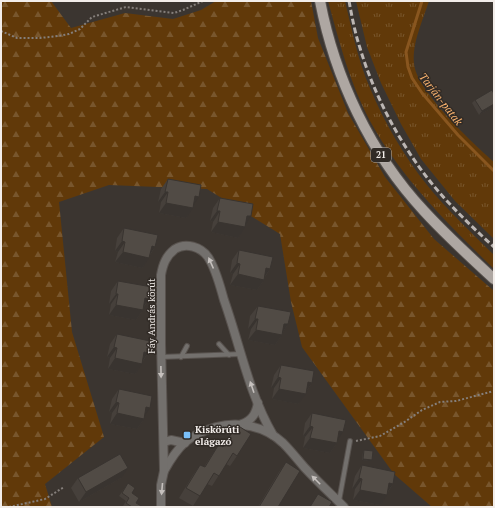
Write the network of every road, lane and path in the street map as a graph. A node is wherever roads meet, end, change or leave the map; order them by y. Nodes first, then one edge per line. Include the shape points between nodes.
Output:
1 (203, 1) edge
2 (320, 1) edge
3 (1, 31) edge
4 (494, 278) edge
5 (219, 344) dead end
6 (187, 346) dead end
7 (241, 354) junction
8 (229, 355) junction
9 (161, 357) junction
10 (181, 357) junction
11 (494, 391) edge
12 (258, 404) junction
13 (242, 424) junction
14 (273, 435) junction
15 (350, 441) joint
16 (164, 442) junction
17 (185, 443) junction
18 (164, 471) junction
19 (64, 488) dead end
20 (341, 504) edge
21 (9, 507) edge
22 (161, 507) edge

1 - 3 path via 174,13 126,7 92,17 80,29 58,36 17,38
2 - 4 main road, 21 via 344,83 378,151 423,210
5 - 8 lane
6 - 10 lane
7 - 8 lane
7 -> 9 street, Fáy András körút via 212,265 206,254 189,246 176,249 162,264
12 -> 7 street, Fáy András körút
8 - 10 lane
9 - 10 lane
9 -> 16 street, Fáy András körút
11 - 15 path via 456,401 440,402 380,436
12 - 13 street via 254,416
12 - 14 street, Fáy András körút
13 - 14 street, Fáy András körút
13 - 17 street, Fáy András körút via 206,430 193,435
20 -> 14 street, Fáy András körút
15 - 20 lane
16 - 17 street via 175,440
16 - 18 street, Fáy András körút
17 - 18 street, Fáy András körút
18 -> 22 street, Fáy András körút
19 - 21 path via 45,499

